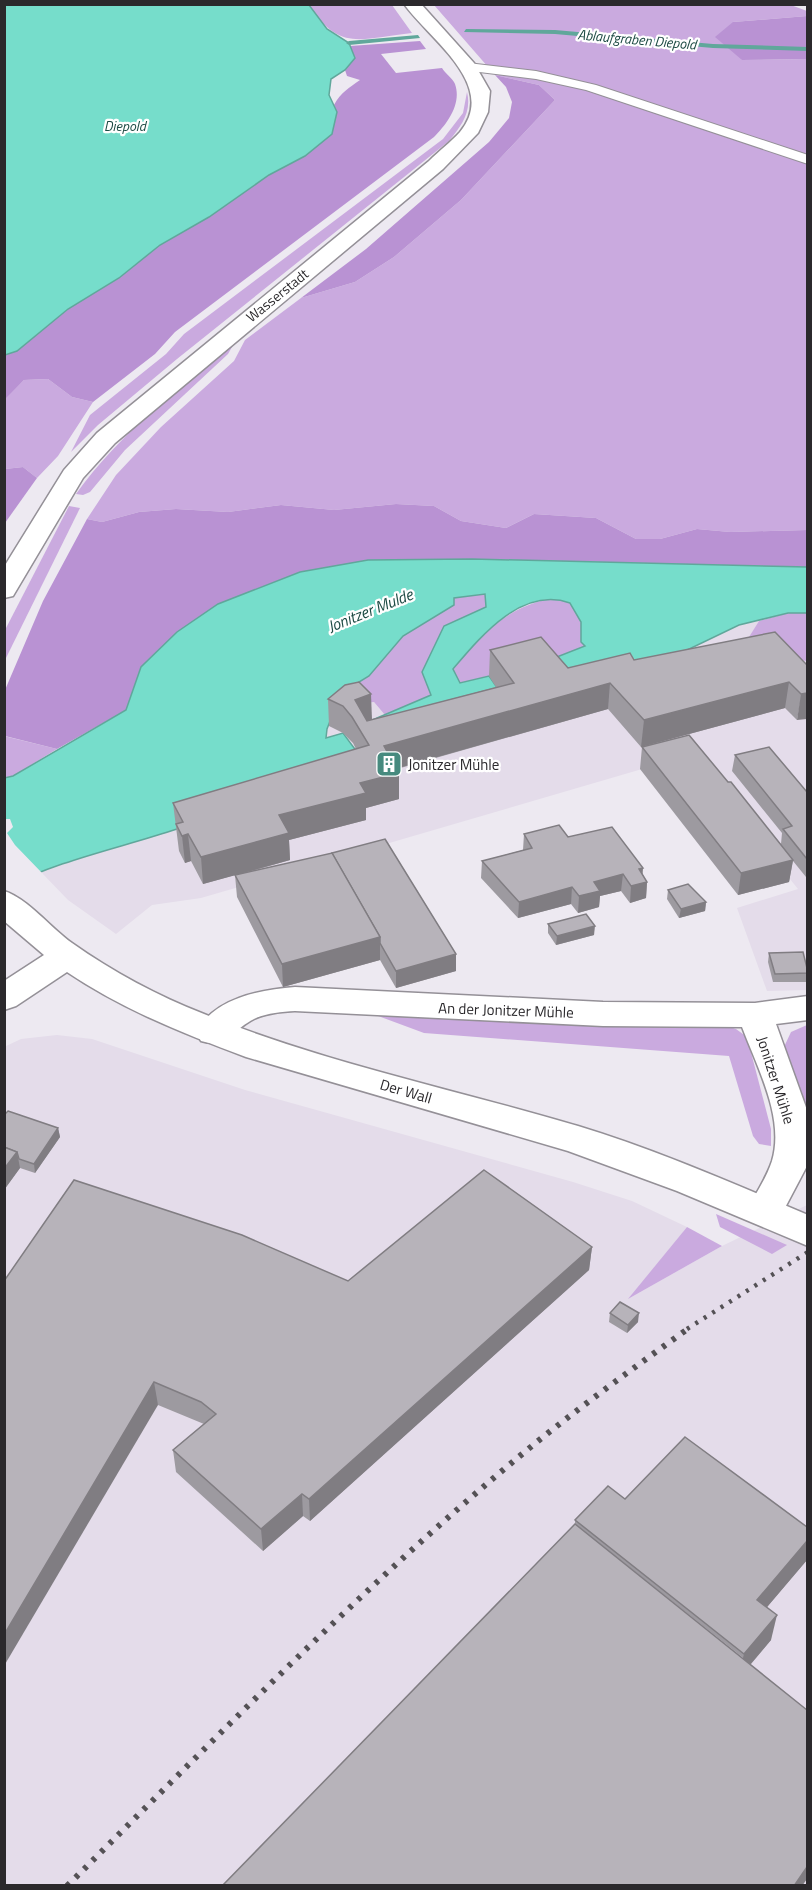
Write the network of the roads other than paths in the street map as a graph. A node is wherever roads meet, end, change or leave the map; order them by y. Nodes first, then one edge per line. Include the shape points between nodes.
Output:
1 (412, 4) edge
2 (468, 67) junction
3 (807, 159) edge
4 (4, 590) edge
5 (12, 910) edge
6 (66, 956) junction
7 (4, 998) edge
8 (807, 1008) edge
9 (755, 1015) junction
10 (213, 1032) junction
11 (765, 1211) junction
12 (807, 1231) edge

1 - 2 main road, Wasserstadt
2 - 3 lane via 578,84
2 - 4 main road, Wasserstadt via 482,101 469,133 436,165 106,438 73,476
5 - 6 main road, Der Wall
6 - 7 main road
6 - 10 main road, Der Wall via 143,1001
8 - 9 main road, An der Jonitzer Mühle
9 - 10 main road, An der Jonitzer Mühle via 603,1014 295,999 248,1006
9 - 11 main road, Jonitzer Mühle via 793,1133 789,1164
10 - 11 main road, Der Wall via 578,1140
11 - 12 main road, Der Wall

